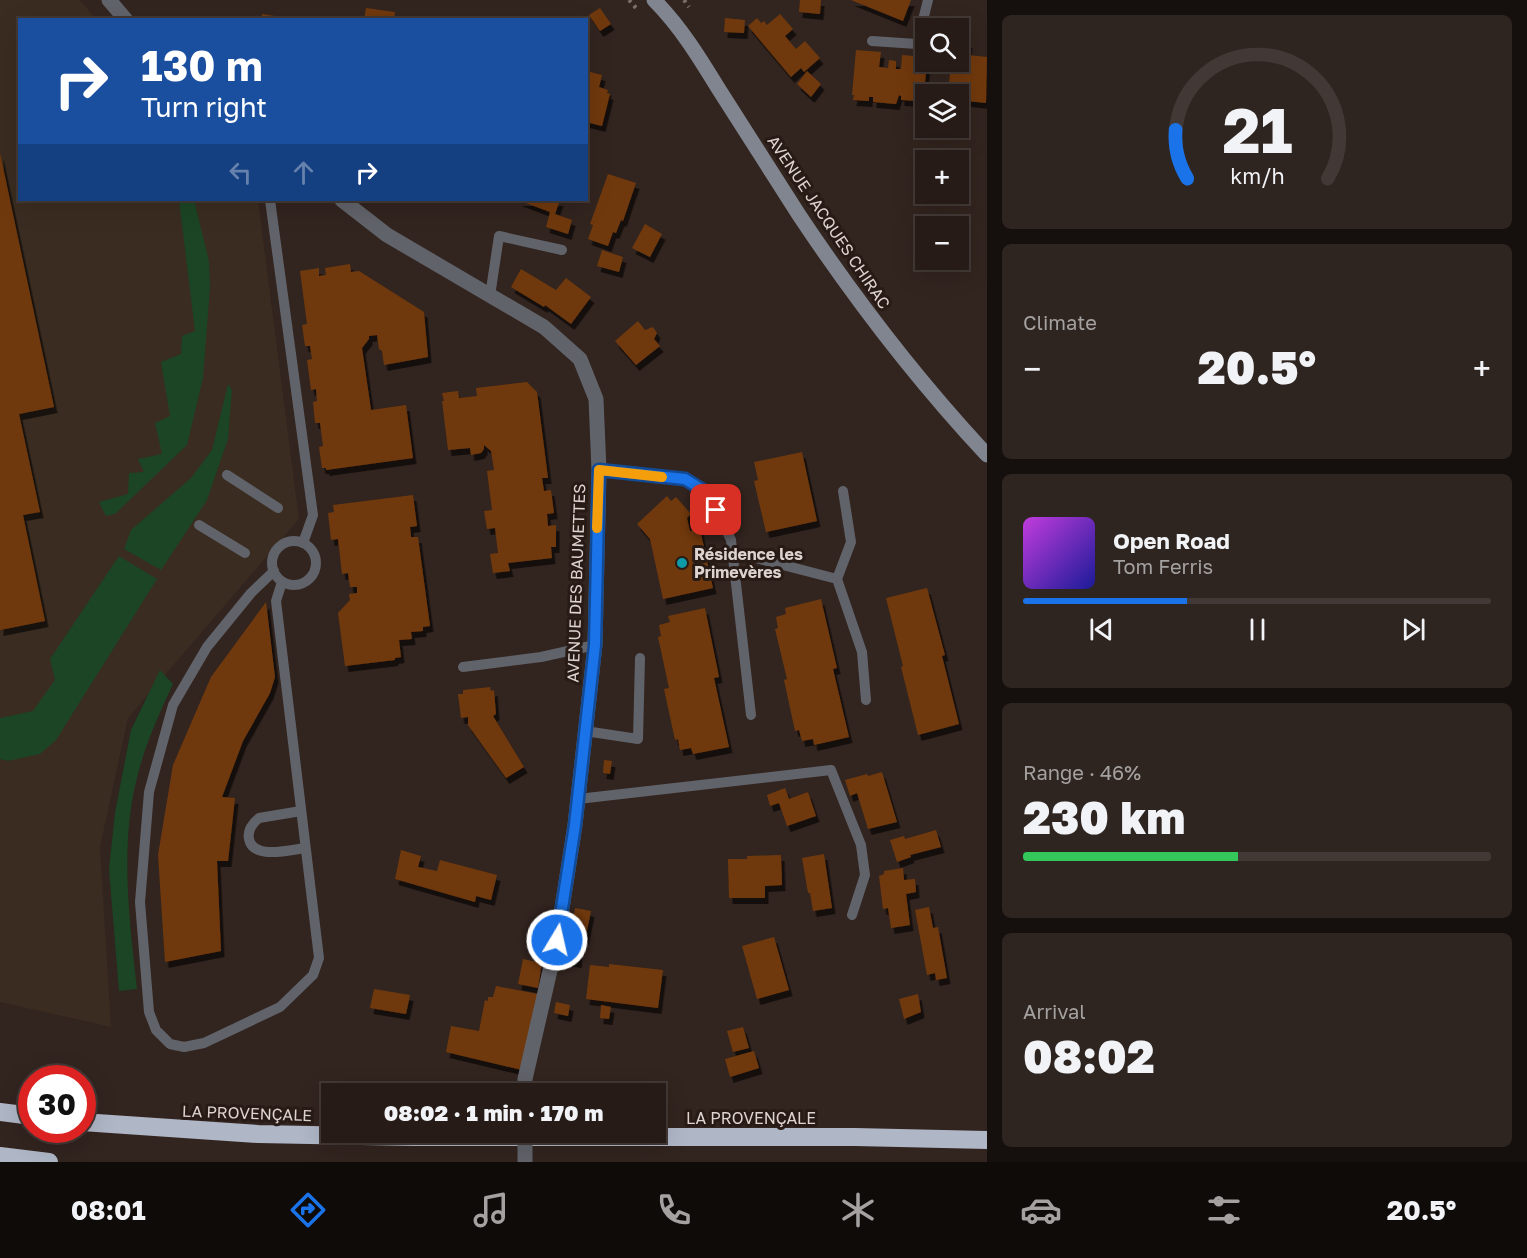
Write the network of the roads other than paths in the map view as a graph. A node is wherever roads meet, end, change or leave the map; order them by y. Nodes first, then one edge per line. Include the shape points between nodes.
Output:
1 (109, 0) edge
2 (654, 0) edge
3 (928, 0) edge
4 (124, 18) edge
5 (872, 40) dead end
6 (270, 201) edge
7 (343, 201) edge
8 (562, 250) dead end
9 (490, 296) junction
10 (987, 455) edge
11 (599, 470) junction
12 (227, 475) dead end
13 (843, 491) dead end
14 (278, 508) dead end
15 (200, 525) dead end
16 (303, 543) junction
17 (733, 552) junction
18 (245, 554) dead end
19 (274, 571) junction
20 (837, 579) junction
21 (282, 582) junction
22 (595, 645) junction
23 (640, 658) dead end
24 (463, 667) dead end
25 (866, 700) dead end
26 (751, 715) dead end
27 (585, 731) junction
28 (578, 799) junction
29 (301, 810) junction
30 (305, 848) junction
31 (852, 915) dead end
32 (526, 1083) edge
33 (0, 1112) edge
34 (18, 1114) edge
35 (96, 1123) edge
36 (987, 1140) edge
37 (525, 1143) edge
38 (0, 1156) edge
39 (49, 1162) edge
40 (525, 1162) edge

1 - 4 street
2 - 10 main road, AVENUE JACQUES CHIRAC via 692,47 801,217 873,319
3 - 5 lane via 917,44
6 - 16 lane via 313,515
7 - 9 street, AVENUE DES BAUMETTES via 387,235
8 - 9 lane via 499,236
9 - 11 street, AVENUE DES BAUMETTES via 544,327 580,359 596,399
11 - 17 lane via 685,479 709,494
11 - 22 street, AVENUE DES BAUMETTES
12 - 14 lane
13 - 20 lane via 851,542
15 - 18 lane
16 - 19 lane via 289,542 276,550
16 - 21 lane via 314,553 313,574 303,583
17 - 20 lane
17 - 26 lane
19 - 21 lane
19 - 30 lane via 207,647 173,705 149,792 140,902 149,1012 156,1030 170,1044 184,1047 204,1043 280,1007 313,975 319,958
20 - 25 lane via 862,652
21 - 29 lane via 276,601
22 - 24 lane
22 - 27 street, AVENUE DES BAUMETTES
23 - 27 lane via 638,739
27 - 28 street, AVENUE DES BAUMETTES
28 - 31 lane via 831,770 861,845 865,875
28 - 32 street, AVENUE DES BAUMETTES via 557,940
29 - 30 lane
29 - 30 lane via 259,818 249,831 249,840 256,849 270,853
33 - 34 highway
35 - 36 highway, LA PROVENÇALE via 258,1134 414,1137
37 - 40 street, bridge
38 - 39 highway

